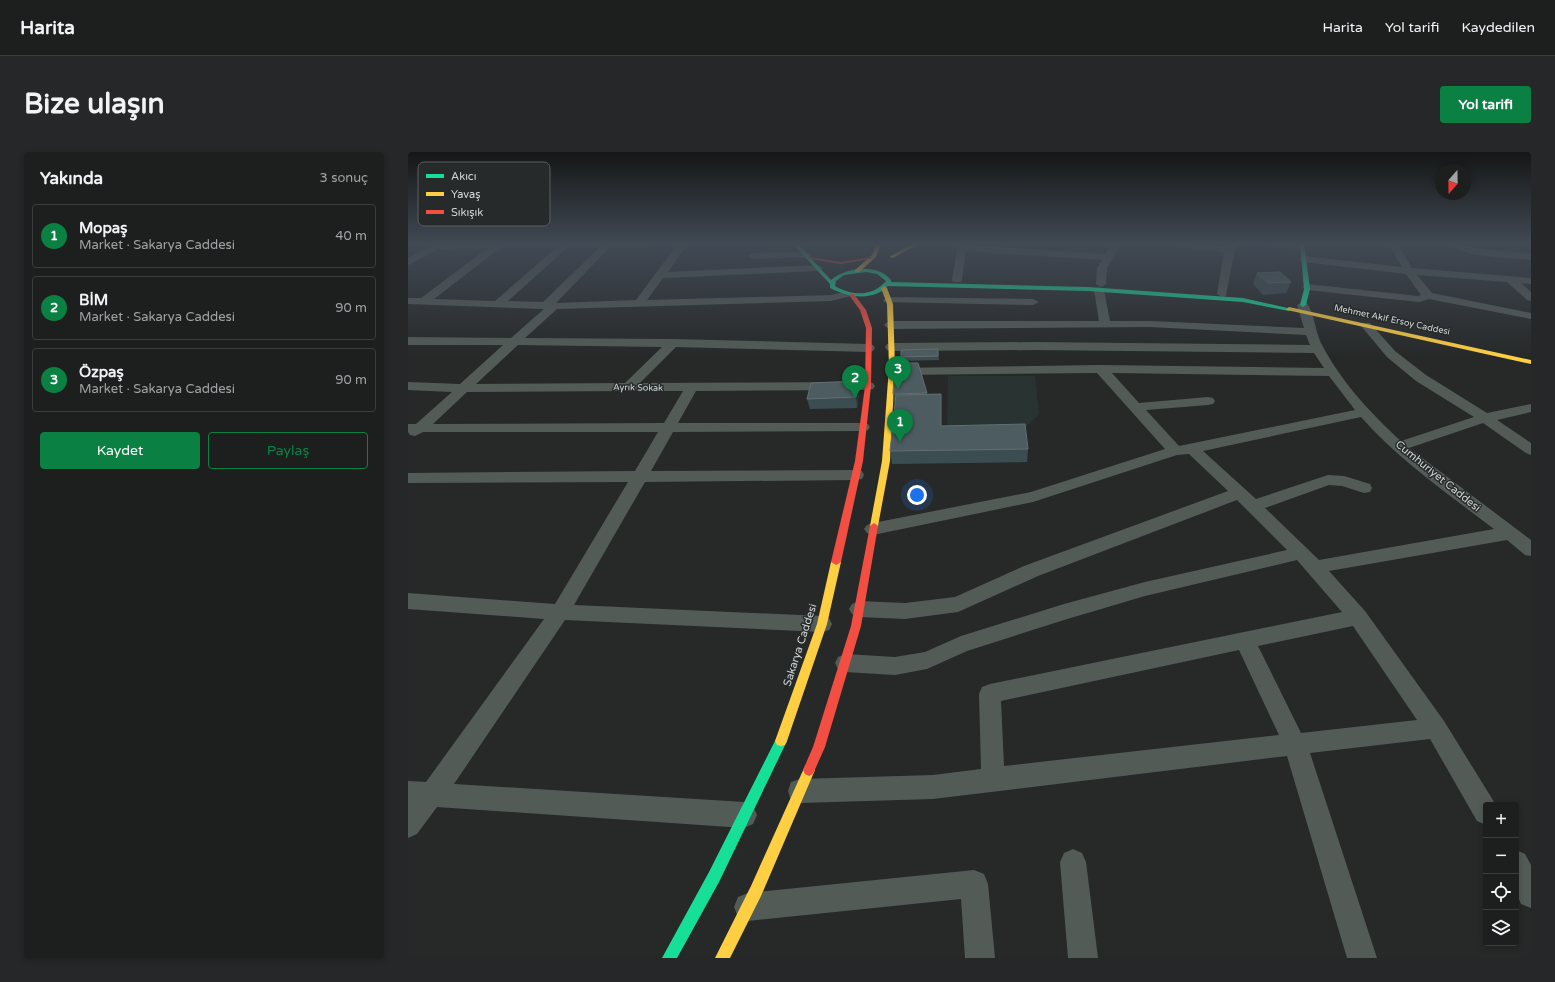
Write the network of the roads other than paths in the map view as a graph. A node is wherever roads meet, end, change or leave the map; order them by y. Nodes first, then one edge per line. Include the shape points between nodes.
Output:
1 (1510, 280) edge
2 (451, 281) edge
3 (524, 281) edge
4 (574, 281) edge
5 (656, 281) edge
6 (828, 281) edge
7 (833, 281) edge
8 (935, 281) edge
9 (970, 281) edge
10 (1101, 281) edge
11 (1225, 281) edge
12 (1306, 281) edge
13 (1416, 281) edge
14 (886, 282) junction
15 (831, 284) junction
16 (1100, 287) junction
17 (1307, 287) junction
18 (849, 294) junction
19 (1222, 294) junction
20 (1428, 296) junction
21 (1531, 298) edge
22 (888, 300) junction
23 (408, 301) edge
24 (423, 302) junction
25 (640, 302) junction
26 (1033, 302) dead end
27 (496, 305) junction
28 (550, 306) junction
29 (1305, 308) junction
30 (1531, 316) edge
31 (1105, 324) junction
32 (890, 325) junction
33 (1366, 325) junction
34 (1311, 332) junction
35 (408, 341) edge
36 (514, 342) junction
37 (674, 343) junction
38 (891, 347) junction
39 (869, 348) junction
40 (1205, 349) junction
41 (1320, 349) junction
42 (1531, 355) edge
43 (1531, 362) edge
44 (1101, 369) junction
45 (892, 371) junction
46 (1218, 371) junction
47 (1333, 372) junction
48 (408, 386) edge
49 (868, 386) junction
50 (629, 387) junction
51 (462, 389) junction
52 (691, 389) junction
53 (1208, 401) dead end
54 (1136, 407) junction
55 (1531, 408) edge
56 (1364, 412) junction
57 (1485, 418) junction
58 (669, 427) junction
59 (863, 427) junction
60 (414, 428) edge
61 (408, 438) edge
62 (1400, 446) junction
63 (1184, 450) junction
64 (1531, 450) edge
65 (856, 475) junction
66 (640, 477) junction
67 (408, 478) edge
68 (1364, 488) dead end
69 (1240, 493) junction
70 (1254, 506) junction
71 (873, 529) junction
72 (1509, 533) junction
73 (1531, 550) edge
74 (1301, 553) junction
75 (1315, 567) junction
76 (408, 601) edge
77 (859, 609) junction
78 (560, 612) junction
79 (1358, 617) junction
80 (822, 624) junction
81 (1244, 641) junction
82 (845, 663) junction
83 (1436, 728) junction
84 (1295, 744) junction
85 (992, 779) junction
86 (800, 791) junction
87 (408, 793) edge
88 (432, 794) junction
89 (1483, 807) edge
90 (744, 815) junction
91 (408, 825) edge
92 (1519, 859) edge
93 (1531, 859) edge
94 (1073, 862) dead end
95 (1519, 869) edge
96 (1531, 894) edge
97 (748, 907) junction
98 (669, 958) edge
99 (722, 958) edge
100 (980, 958) edge
101 (1083, 958) edge
102 (1362, 958) edge

1 - 21 street
2 - 24 street
3 - 27 street
4 - 28 street
5 - 25 street
6 - 15 main road
7 - 15 main road
8 - 14 main road, Mehmet Akif Ersoy Caddesi
9 - 16 main road, Mehmet Akif Ersoy Caddesi
10 - 16 street
11 - 19 street
12 - 17 main road, Cumhuriyet Caddesi
13 - 20 street
14 - 16 main road, Mehmet Akif Ersoy Caddesi
14 - 18 main road via 869,294
14 - 22 main road
15 - 18 main road via 835,290
16 - 19 main road, Mehmet Akif Ersoy Caddesi
16 - 29 main road, Mehmet Akif Ersoy Caddesi
16 - 31 street
17 - 20 street via 1419,299
17 - 29 main road, Cumhuriyet Caddesi
18 - 25 street via 831,298
18 - 39 main road, Sakarya Caddesi via 863,310 869,328
19 - 29 main road, Mehmet Akif Ersoy Caddesi
20 - 30 street
22 - 26 street
22 - 32 main road
23 - 24 street
24 - 27 street
25 - 28 street
27 - 28 street
28 - 36 street
29 - 33 main road, Mehmet Akif Ersoy Caddesi
29 - 34 street, Cumhuriyet Caddesi
29 - 42 main road, Mehmet Akif Ersoy Caddesi
31 - 32 street
31 - 34 street
32 - 38 main road
33 - 43 main road, Mehmet Akif Ersoy Caddesi
33 - 57 street via 1391,354 1421,378
34 - 41 street, Cumhuriyet Caddesi
35 - 36 street
36 - 37 street
36 - 51 street
37 - 39 street
37 - 50 street
38 - 40 street
38 - 45 main road
39 - 49 main road, Sakarya Caddesi
40 - 41 street
40 - 46 street
41 - 47 street, Cumhuriyet Caddesi
44 - 45 street
44 - 46 street
44 - 54 street
45 - 71 main road via 886,461
46 - 47 street
47 - 56 street, Cumhuriyet Caddesi
48 - 51 street, Ayrık Sokak
49 - 52 street, Ayrık Sokak
49 - 59 main road, Sakarya Caddesi
50 - 51 street, Ayrık Sokak
50 - 52 street, Ayrık Sokak
51 - 60 street
52 - 58 street
53 - 54 street
54 - 63 street
55 - 57 street
56 - 62 street, Cumhuriyet Caddesi
56 - 63 street
57 - 62 street
57 - 64 street
58 - 59 street
58 - 60 street
58 - 66 street
59 - 65 main road, Sakarya Caddesi
60 - 61 street
62 - 72 street, Cumhuriyet Caddesi via 1416,462
63 - 69 street
63 - 71 street via 1033,497
65 - 66 street
65 - 80 main road, Sakarya Caddesi
66 - 67 street
66 - 78 street
68 - 70 street via 1344,481 1328,480
69 - 70 street
69 - 77 street via 1032,571 958,604 905,611
70 - 74 street
71 - 77 main road
72 - 73 street, Cumhuriyet Caddesi
72 - 75 street
74 - 75 street
74 - 82 street via 1145,589 1064,612 961,644 927,660 895,666
75 - 79 street
76 - 78 street
77 - 82 main road
78 - 80 street
78 - 88 street
79 - 81 street
79 - 83 street
80 - 90 main road, Sakarya Caddesi via 781,741
81 - 84 street
81 - 85 street via 990,694
82 - 86 main road via 819,748
83 - 84 street
83 - 89 street
84 - 85 street
84 - 102 street
85 - 86 street via 933,787
86 - 97 main road
87 - 88 street
88 - 90 street
88 - 91 street
90 - 98 main road, Sakarya Caddesi via 714,877
92 - 93 street
94 - 101 street
95 - 96 street
97 - 99 main road
97 - 100 street via 974,884

